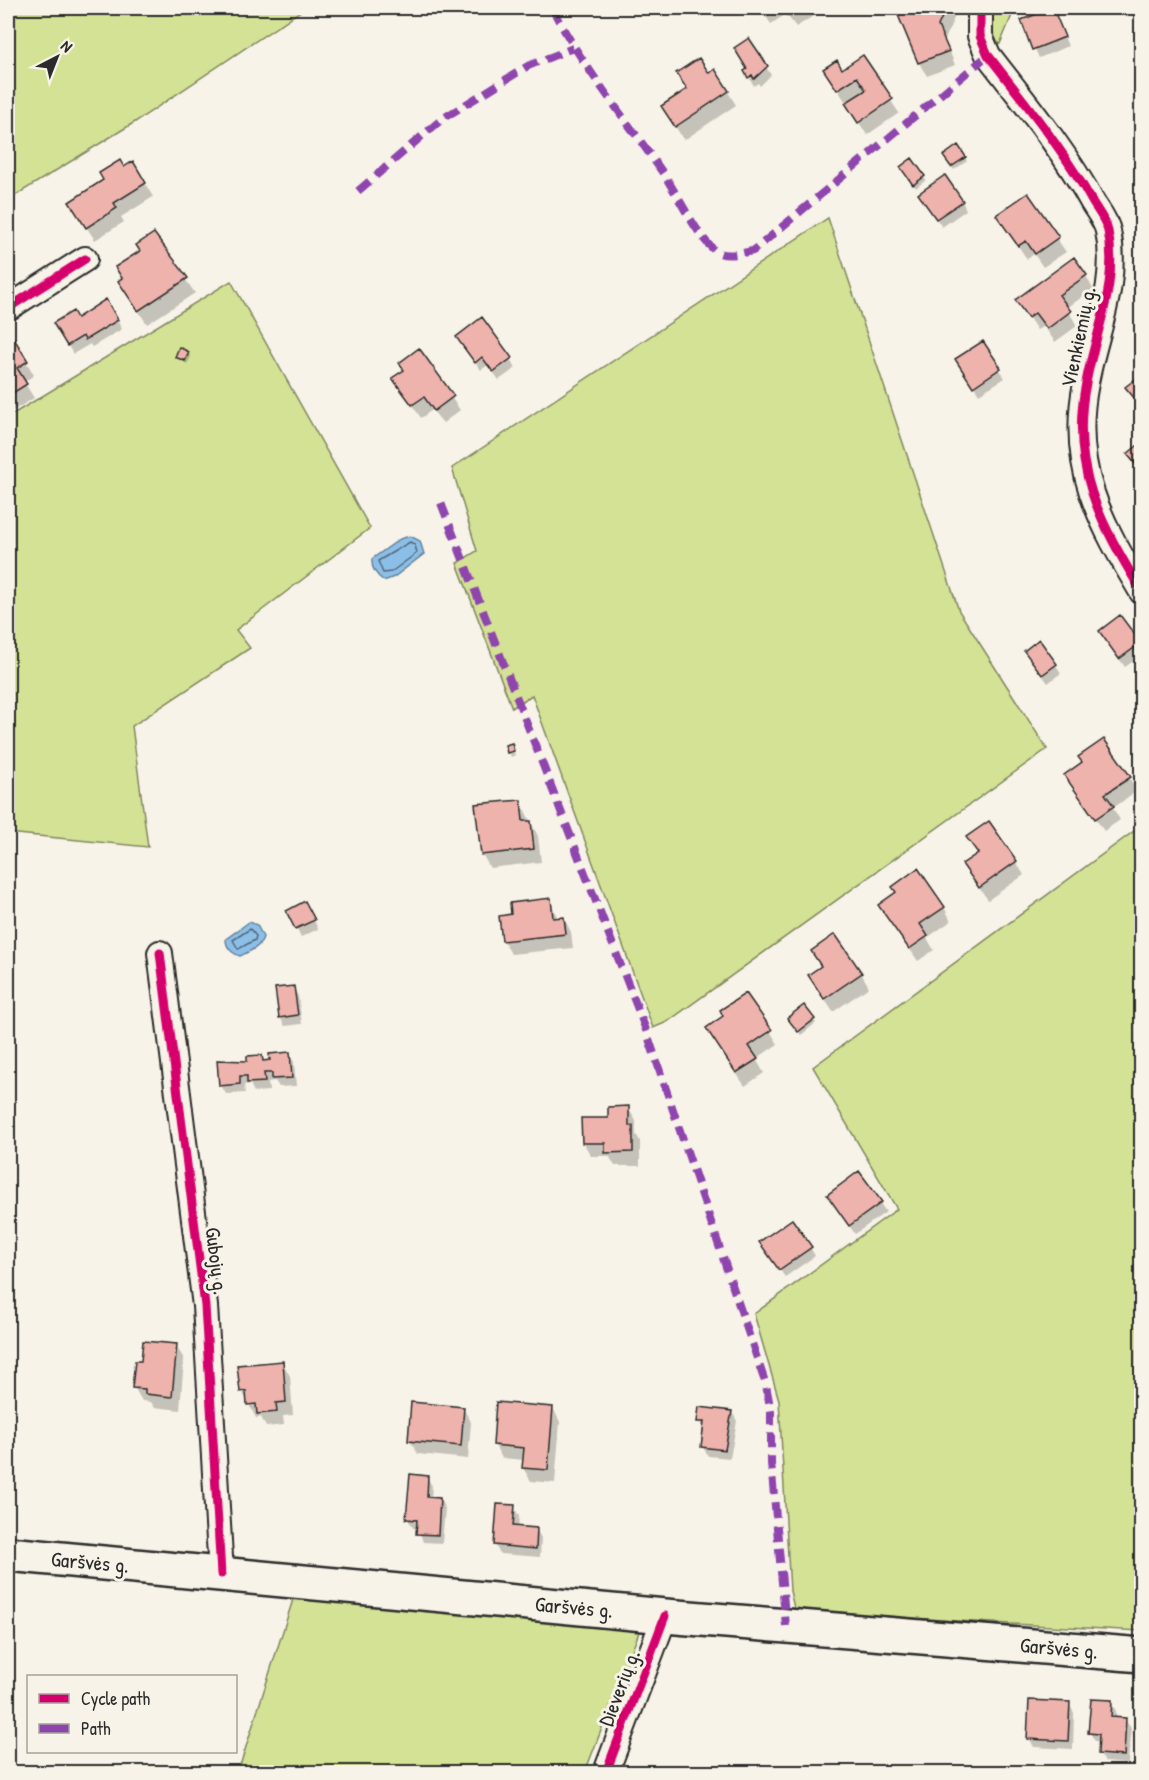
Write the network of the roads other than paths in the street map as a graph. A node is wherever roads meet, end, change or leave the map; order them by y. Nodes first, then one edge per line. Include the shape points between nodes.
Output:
1 (980, 8) edge
2 (85, 259) dead end
3 (8, 308) edge
4 (1142, 592) edge
5 (160, 953) dead end
6 (8, 1554) edge
7 (221, 1574) junction
8 (665, 1616) junction
9 (1142, 1655) edge
10 (606, 1773) edge

1 - 4 street, Vienkiemių g. via 980,36 988,55 1075,169 1107,228 1111,256 1106,307 1086,382 1081,419 1085,478 1108,535
2 - 3 street
5 - 7 street, Gubojų g. via 205,1306
6 - 7 main road, Garšvės g.
7 - 8 main road, Garšvės g.
8 - 9 main road, Garšvės g.
8 - 10 street, Dieverių g.

